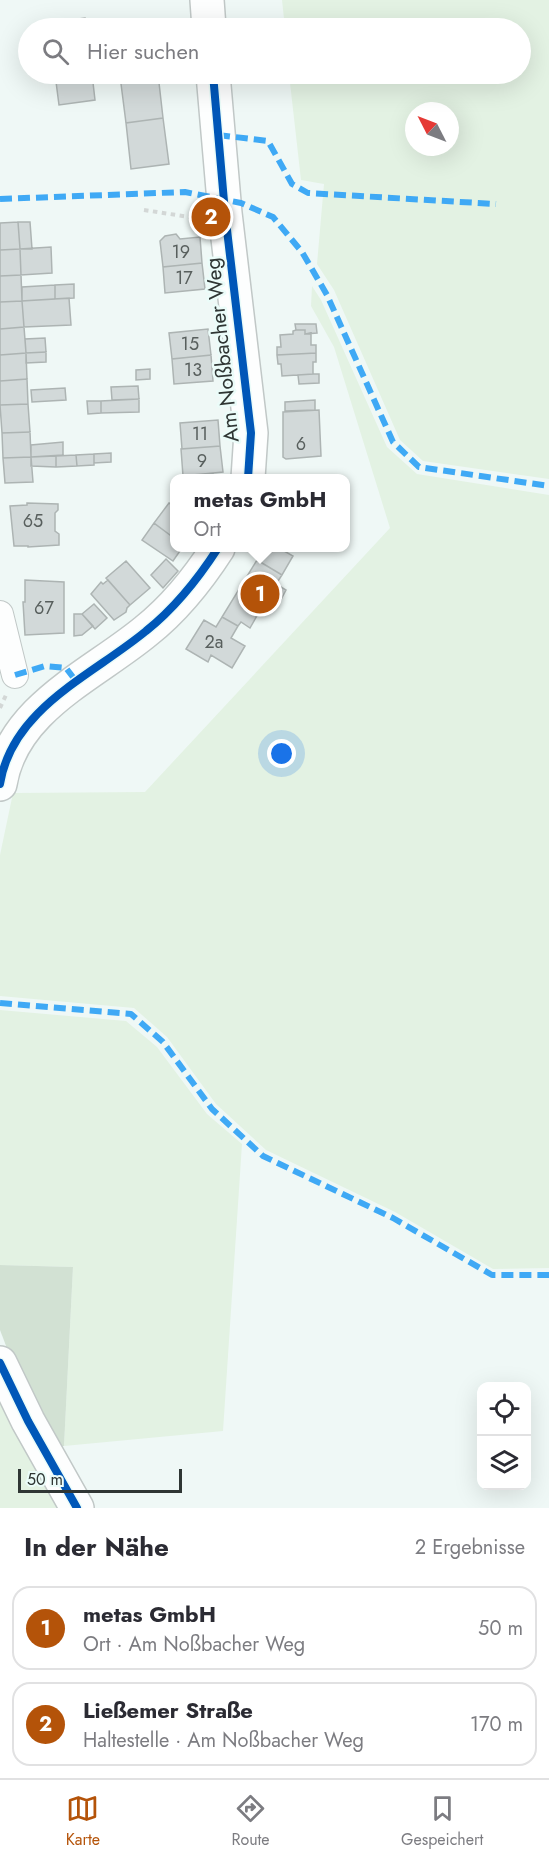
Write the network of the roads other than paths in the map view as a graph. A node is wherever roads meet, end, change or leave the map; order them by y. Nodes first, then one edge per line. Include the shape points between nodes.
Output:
1 (207, 0) edge
2 (208, 18) edge
3 (214, 84) edge
4 (248, 474) edge
5 (215, 552) edge
6 (0, 614) edge
7 (15, 675) dead end
8 (2, 775) edge
9 (0, 1363) edge
10 (77, 1508) edge

1 - 2 street
3 - 4 street, Am Noßbacher Weg via 220,162 210,216 251,433
5 - 8 street via 181,598 147,631 76,681 35,716 22,733
6 - 7 street
9 - 10 street

